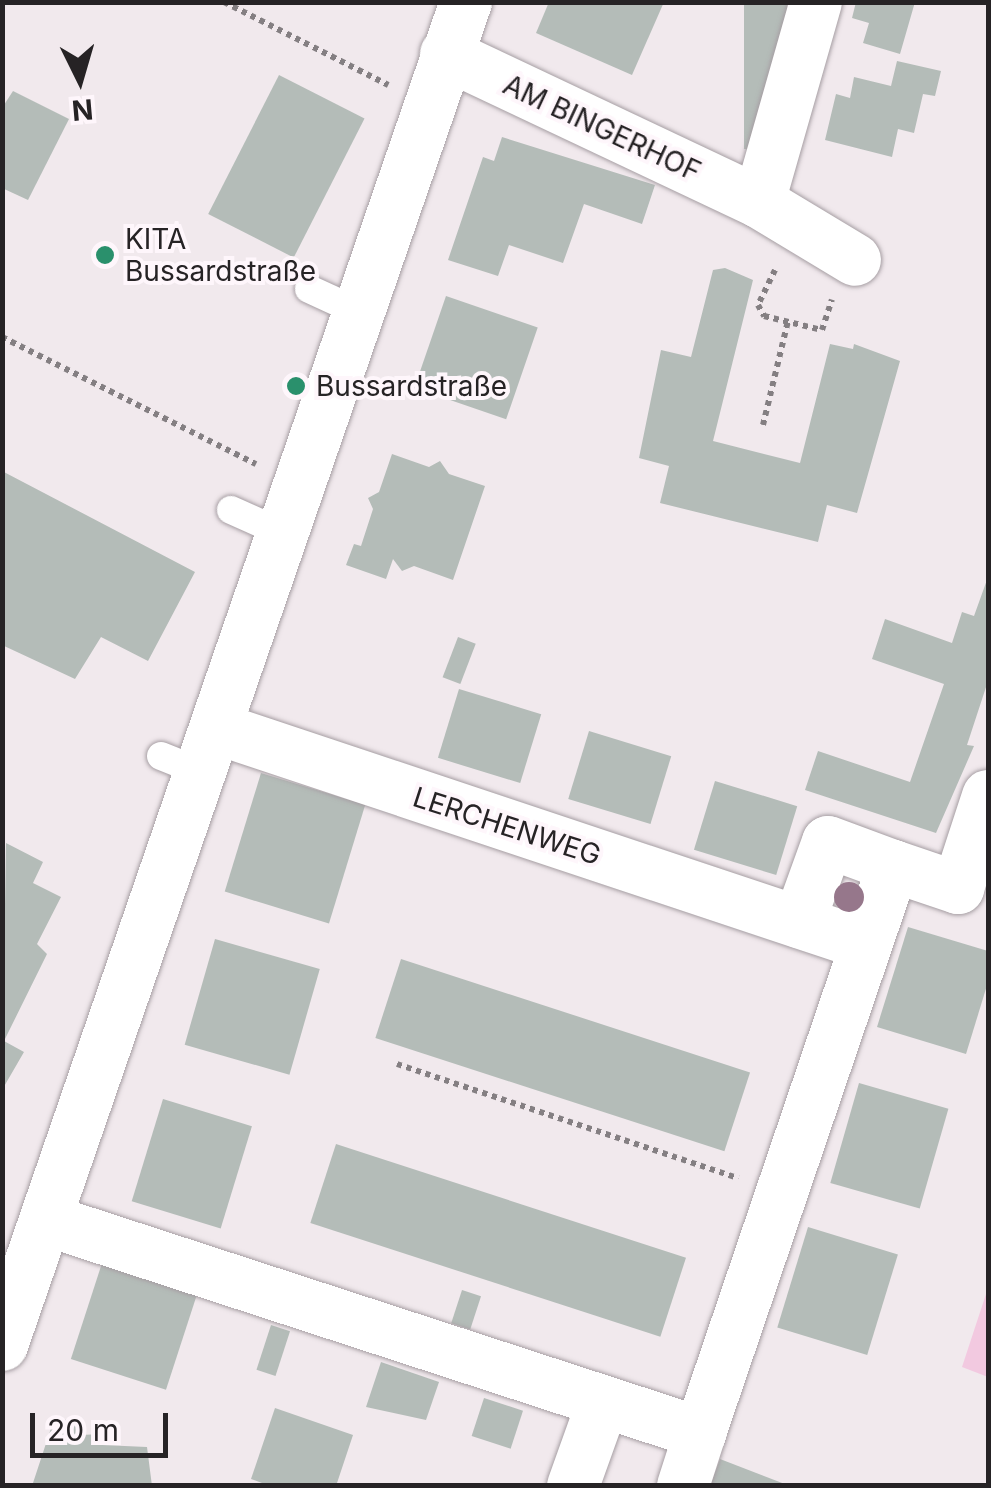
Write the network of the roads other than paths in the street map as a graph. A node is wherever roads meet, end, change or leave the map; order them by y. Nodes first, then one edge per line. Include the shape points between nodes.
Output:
1 (466, 2) edge
2 (816, 2) edge
3 (446, 54) junction
4 (778, 214) junction
5 (855, 260) dead end
6 (308, 289) dead end
7 (359, 312) junction
8 (231, 510) dead end
9 (293, 511) junction
10 (193, 752) junction
11 (988, 796) edge
12 (893, 866) junction
13 (799, 922) junction
14 (864, 944) junction
15 (50, 1222) junction
16 (2, 1345) edge
17 (602, 1402) junction
18 (700, 1432) junction
19 (573, 1486) edge
20 (682, 1486) edge

1 - 3 street
2 - 4 street
3 - 4 street, AM BINGERHOF
3 - 7 street
4 - 5 street, AM BINGERHOF
6 - 7 lane
7 - 9 street
8 - 9 lane
9 - 10 street
10 - 13 street, LERCHENWEG
10 - 15 street
11 - 12 street via 958,888
12 - 13 street via 828,842
12 - 14 street
13 - 14 street, LERCHENWEG
14 - 18 street
15 - 16 street
15 - 17 street
17 - 18 street
17 - 19 street
18 - 20 street

